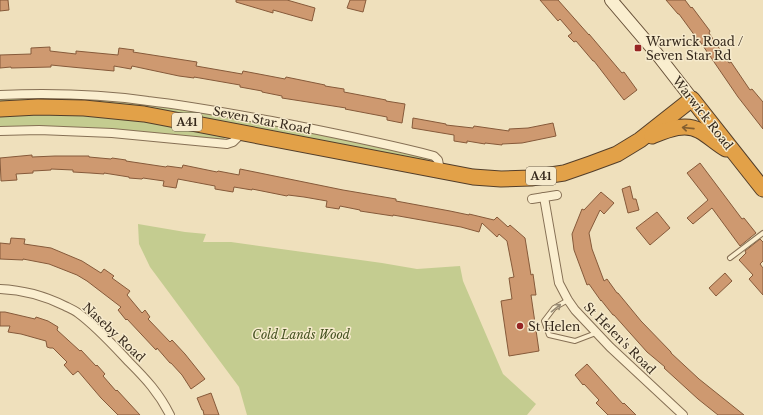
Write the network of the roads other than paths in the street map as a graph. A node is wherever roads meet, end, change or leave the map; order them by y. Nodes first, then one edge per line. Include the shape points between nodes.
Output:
1 (611, 0) edge
2 (0, 95) edge
3 (692, 99) junction
4 (0, 109) edge
5 (0, 131) edge
6 (242, 133) junction
7 (640, 140) junction
8 (734, 153) junction
9 (440, 170) junction
10 (763, 189) edge
11 (557, 195) dead end
12 (544, 197) junction
13 (532, 199) dead end
14 (763, 233) edge
15 (730, 258) dead end
16 (0, 289) edge
17 (568, 300) junction
18 (596, 333) junction
19 (170, 415) edge
20 (682, 415) edge

1 - 3 main road, Warwick Road via 658,54
2 - 9 street, Seven Star Road via 101,96 148,100 209,110 396,146 434,156 438,160
3 - 7 highway, Seven Star Road / A41
3 - 8 highway, Warwick Road / A41
4 - 6 highway, Seven Star Road / A41 via 84,108 144,114
5 - 6 street, Seven Star Road via 112,133 226,144 233,142
6 - 9 highway, Seven Star Road / A41
8 -> 7 highway, Seven Star Road / A41 via 690,127 669,130
7 - 9 highway, Seven Star Road / A41 via 617,154 564,173 551,175 501,179
8 - 10 highway, Warwick Road / A41
11 - 12 street
12 - 13 street
12 - 17 street, St Helen's Road via 559,283
14 - 15 lane
16 - 19 street, Naseby Road via 38,294 77,312 110,341 153,387
17 - 18 street, St Helen's Road
18 -> 17 lane via 575,341 549,335 544,321 554,308
18 - 20 street, St Helen's Road

